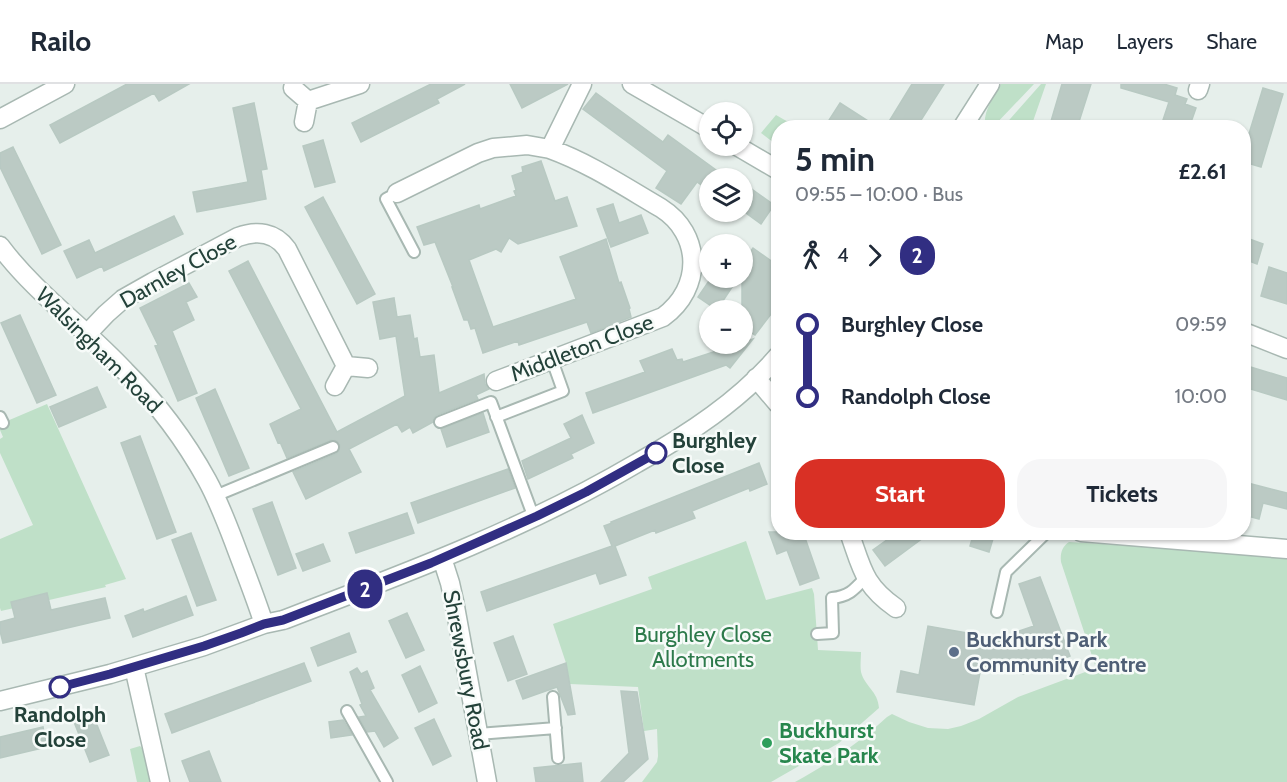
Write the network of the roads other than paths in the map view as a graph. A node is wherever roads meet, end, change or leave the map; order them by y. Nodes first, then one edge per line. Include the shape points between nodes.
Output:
1 (65, 84) edge
2 (360, 84) edge
3 (582, 84) edge
4 (632, 84) edge
5 (990, 84) edge
6 (292, 88) dead end
7 (308, 101) junction
8 (0, 119) edge
9 (967, 120) edge
10 (304, 122) dead end
11 (699, 123) edge
12 (550, 149) junction
13 (753, 155) edge
14 (771, 166) edge
15 (397, 193) joint
16 (0, 246) edge
17 (414, 252) dead end
18 (7, 267) edge
19 (87, 334) junction
20 (1251, 335) edge
21 (1287, 349) edge
22 (552, 360) junction
23 (771, 363) edge
24 (346, 366) junction
25 (368, 368) dead end
26 (756, 378) junction
27 (496, 381) dead end
28 (335, 386) dead end
29 (771, 396) edge
30 (496, 417) junction
31 (440, 422) dead end
32 (333, 447) dead end
33 (215, 496) junction
34 (534, 518) junction
35 (852, 540) edge
36 (1039, 540) edge
37 (1178, 540) edge
38 (1287, 549) edge
39 (442, 558) junction
40 (865, 578) junction
41 (896, 608) dead end
42 (997, 612) dead end
43 (264, 624) junction
44 (817, 634) dead end
45 (134, 667) junction
46 (553, 698) dead end
47 (0, 701) edge
48 (347, 711) dead end
49 (556, 728) junction
50 (478, 734) junction
51 (558, 758) dead end
52 (160, 782) edge
53 (387, 782) edge
54 (487, 782) edge

1 - 8 street
2 - 7 street
3 - 12 street
4 - 11 street
5 - 9 street
6 - 7 street
7 - 10 street
12 - 15 street, Middleton Close via 527,145 493,148
12 - 22 street, Middleton Close via 574,158 670,213 687,236 692,263 682,299 663,317
13 - 14 street
15 - 17 lane via 386,199
16 - 18 street, Walsingham Road
18 - 19 street, Walsingham Road via 32,282
19 - 24 street, Darnley Close via 115,305 137,291 238,237 262,232 279,239 287,249
19 - 33 street, Walsingham Road via 152,400
20 - 21 street
22 - 27 street, Middleton Close
22 - 30 lane via 563,391
23 - 26 street
24 - 25 street
24 - 28 street
26 - 29 street
26 - 34 street via 715,414 670,444
30 - 31 lane via 491,402
30 - 34 lane
32 - 33 lane
33 - 43 street, Walsingham Road
34 - 39 street
35 - 40 street
36 - 42 lane via 1006,572
37 - 38 street
39 - 43 street
39 - 50 street, Shrewsbury Road via 454,601
40 - 41 street
40 - 44 lane via 846,596 832,598 833,633
43 - 45 street
45 - 47 street
45 - 52 street
46 - 49 lane
48 - 53 lane
49 - 50 lane
49 - 51 lane
50 - 54 street, Shrewsbury Road

